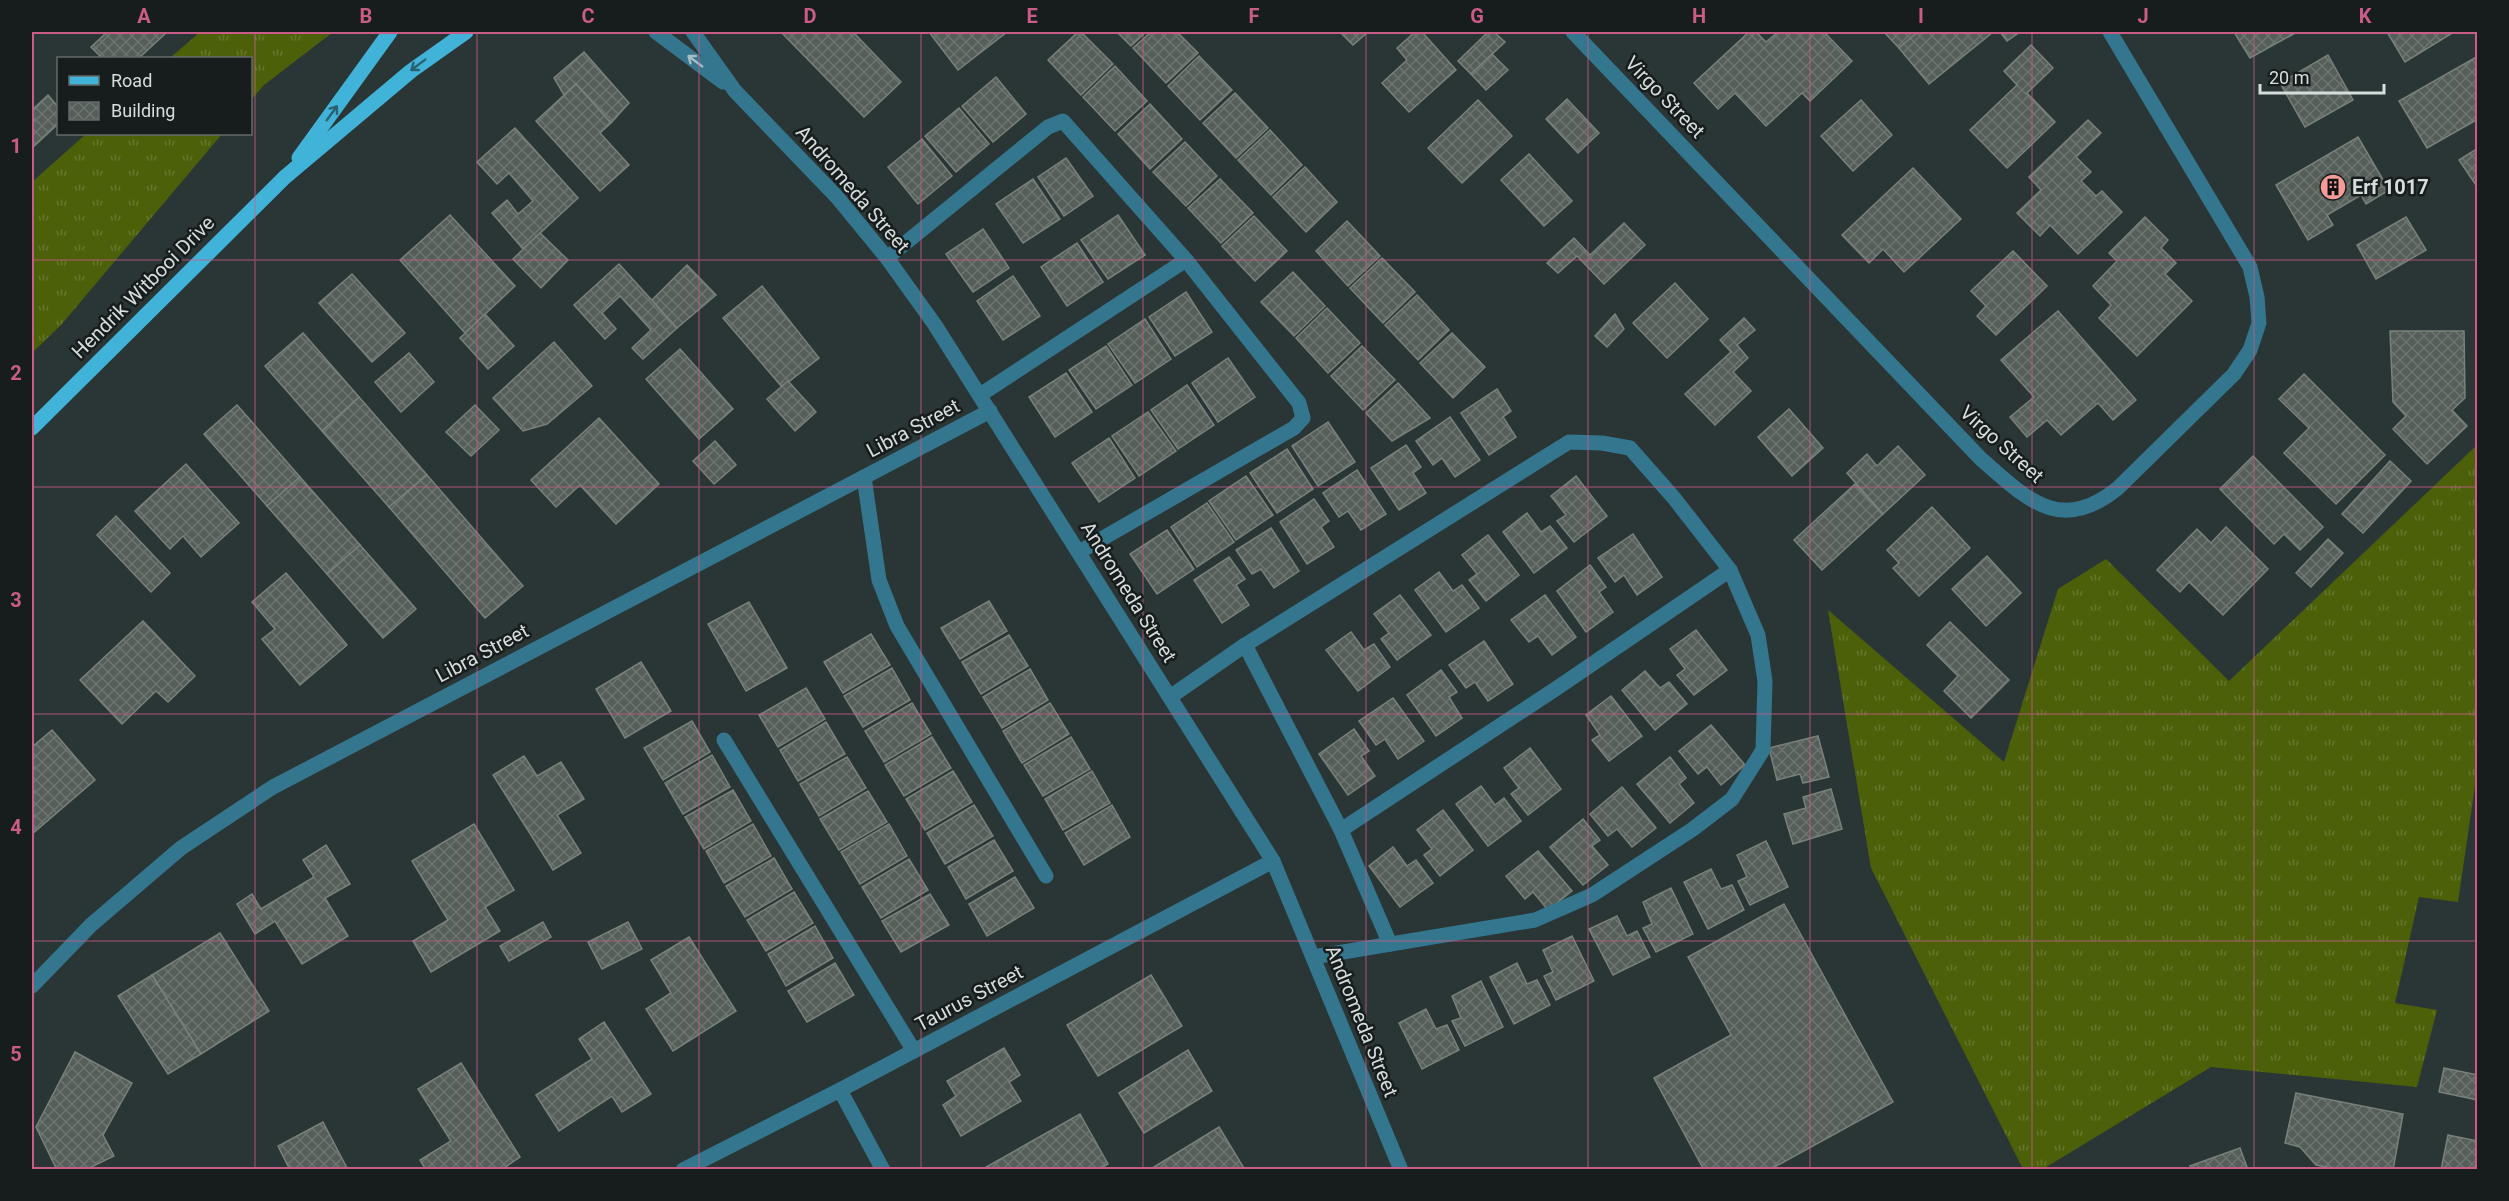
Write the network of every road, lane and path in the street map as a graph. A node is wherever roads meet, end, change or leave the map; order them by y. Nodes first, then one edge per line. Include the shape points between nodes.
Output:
1 (390, 32) edge
2 (466, 32) edge
3 (656, 32) edge
4 (693, 32) edge
5 (1573, 32) edge
6 (2110, 32) edge
7 (735, 91) junction
8 (285, 177) junction
9 (887, 258) junction
10 (1186, 260) junction
11 (980, 395) junction
12 (990, 411) junction
13 (32, 428) edge
14 (864, 477) junction
15 (1079, 552) junction
16 (1730, 570) junction
17 (1245, 645) junction
18 (1170, 697) junction
19 (724, 740) dead end
20 (1341, 830) junction
21 (1273, 861) junction
22 (1046, 876) dead end
23 (1390, 944) junction
24 (1313, 957) junction
25 (32, 986) edge
26 (914, 1051) junction
27 (840, 1090) junction
28 (682, 1170) edge
29 (883, 1170) edge
30 (1401, 1170) edge

8 -> 1 main road, Hendrik Witbooi Drive
2 -> 8 main road, Hendrik Witbooi Drive via 411,71
7 -> 3 street, Andromeda Street
4 - 7 street, Andromeda Street
5 - 6 street, Virgo Street via 1981,459 2021,494 2043,507 2069,511 2086,508 2118,488 2234,374 2250,350 2259,323 2250,267
7 - 9 street, Andromeda Street via 837,197
8 - 13 main road, Hendrik Witbooi Drive
9 - 10 street via 1048,127 1063,121
9 - 11 street, Andromeda Street
10 - 11 street
10 - 15 street via 1299,403 1304,418 1294,428
11 - 12 street, Andromeda Street
12 - 14 street, Libra Street
12 - 15 street, Andromeda Street
14 - 22 street via 879,580 897,626
14 - 25 street, Libra Street via 273,786 181,848 91,925
15 - 18 street, Andromeda Street
16 - 17 street via 1630,448 1569,442
16 - 20 street
16 - 23 street via 1758,635 1765,681 1763,750 1732,799 1694,829 1592,896 1535,920
17 - 18 street
17 - 20 street
18 - 21 street, Andromeda Street
19 - 26 street
20 - 23 street
21 - 24 street, Andromeda Street
21 - 26 street, Taurus Street
23 - 24 street
24 - 30 street, Andromeda Street
26 - 27 street, Taurus Street
27 - 28 street, Taurus Street
27 - 29 street

